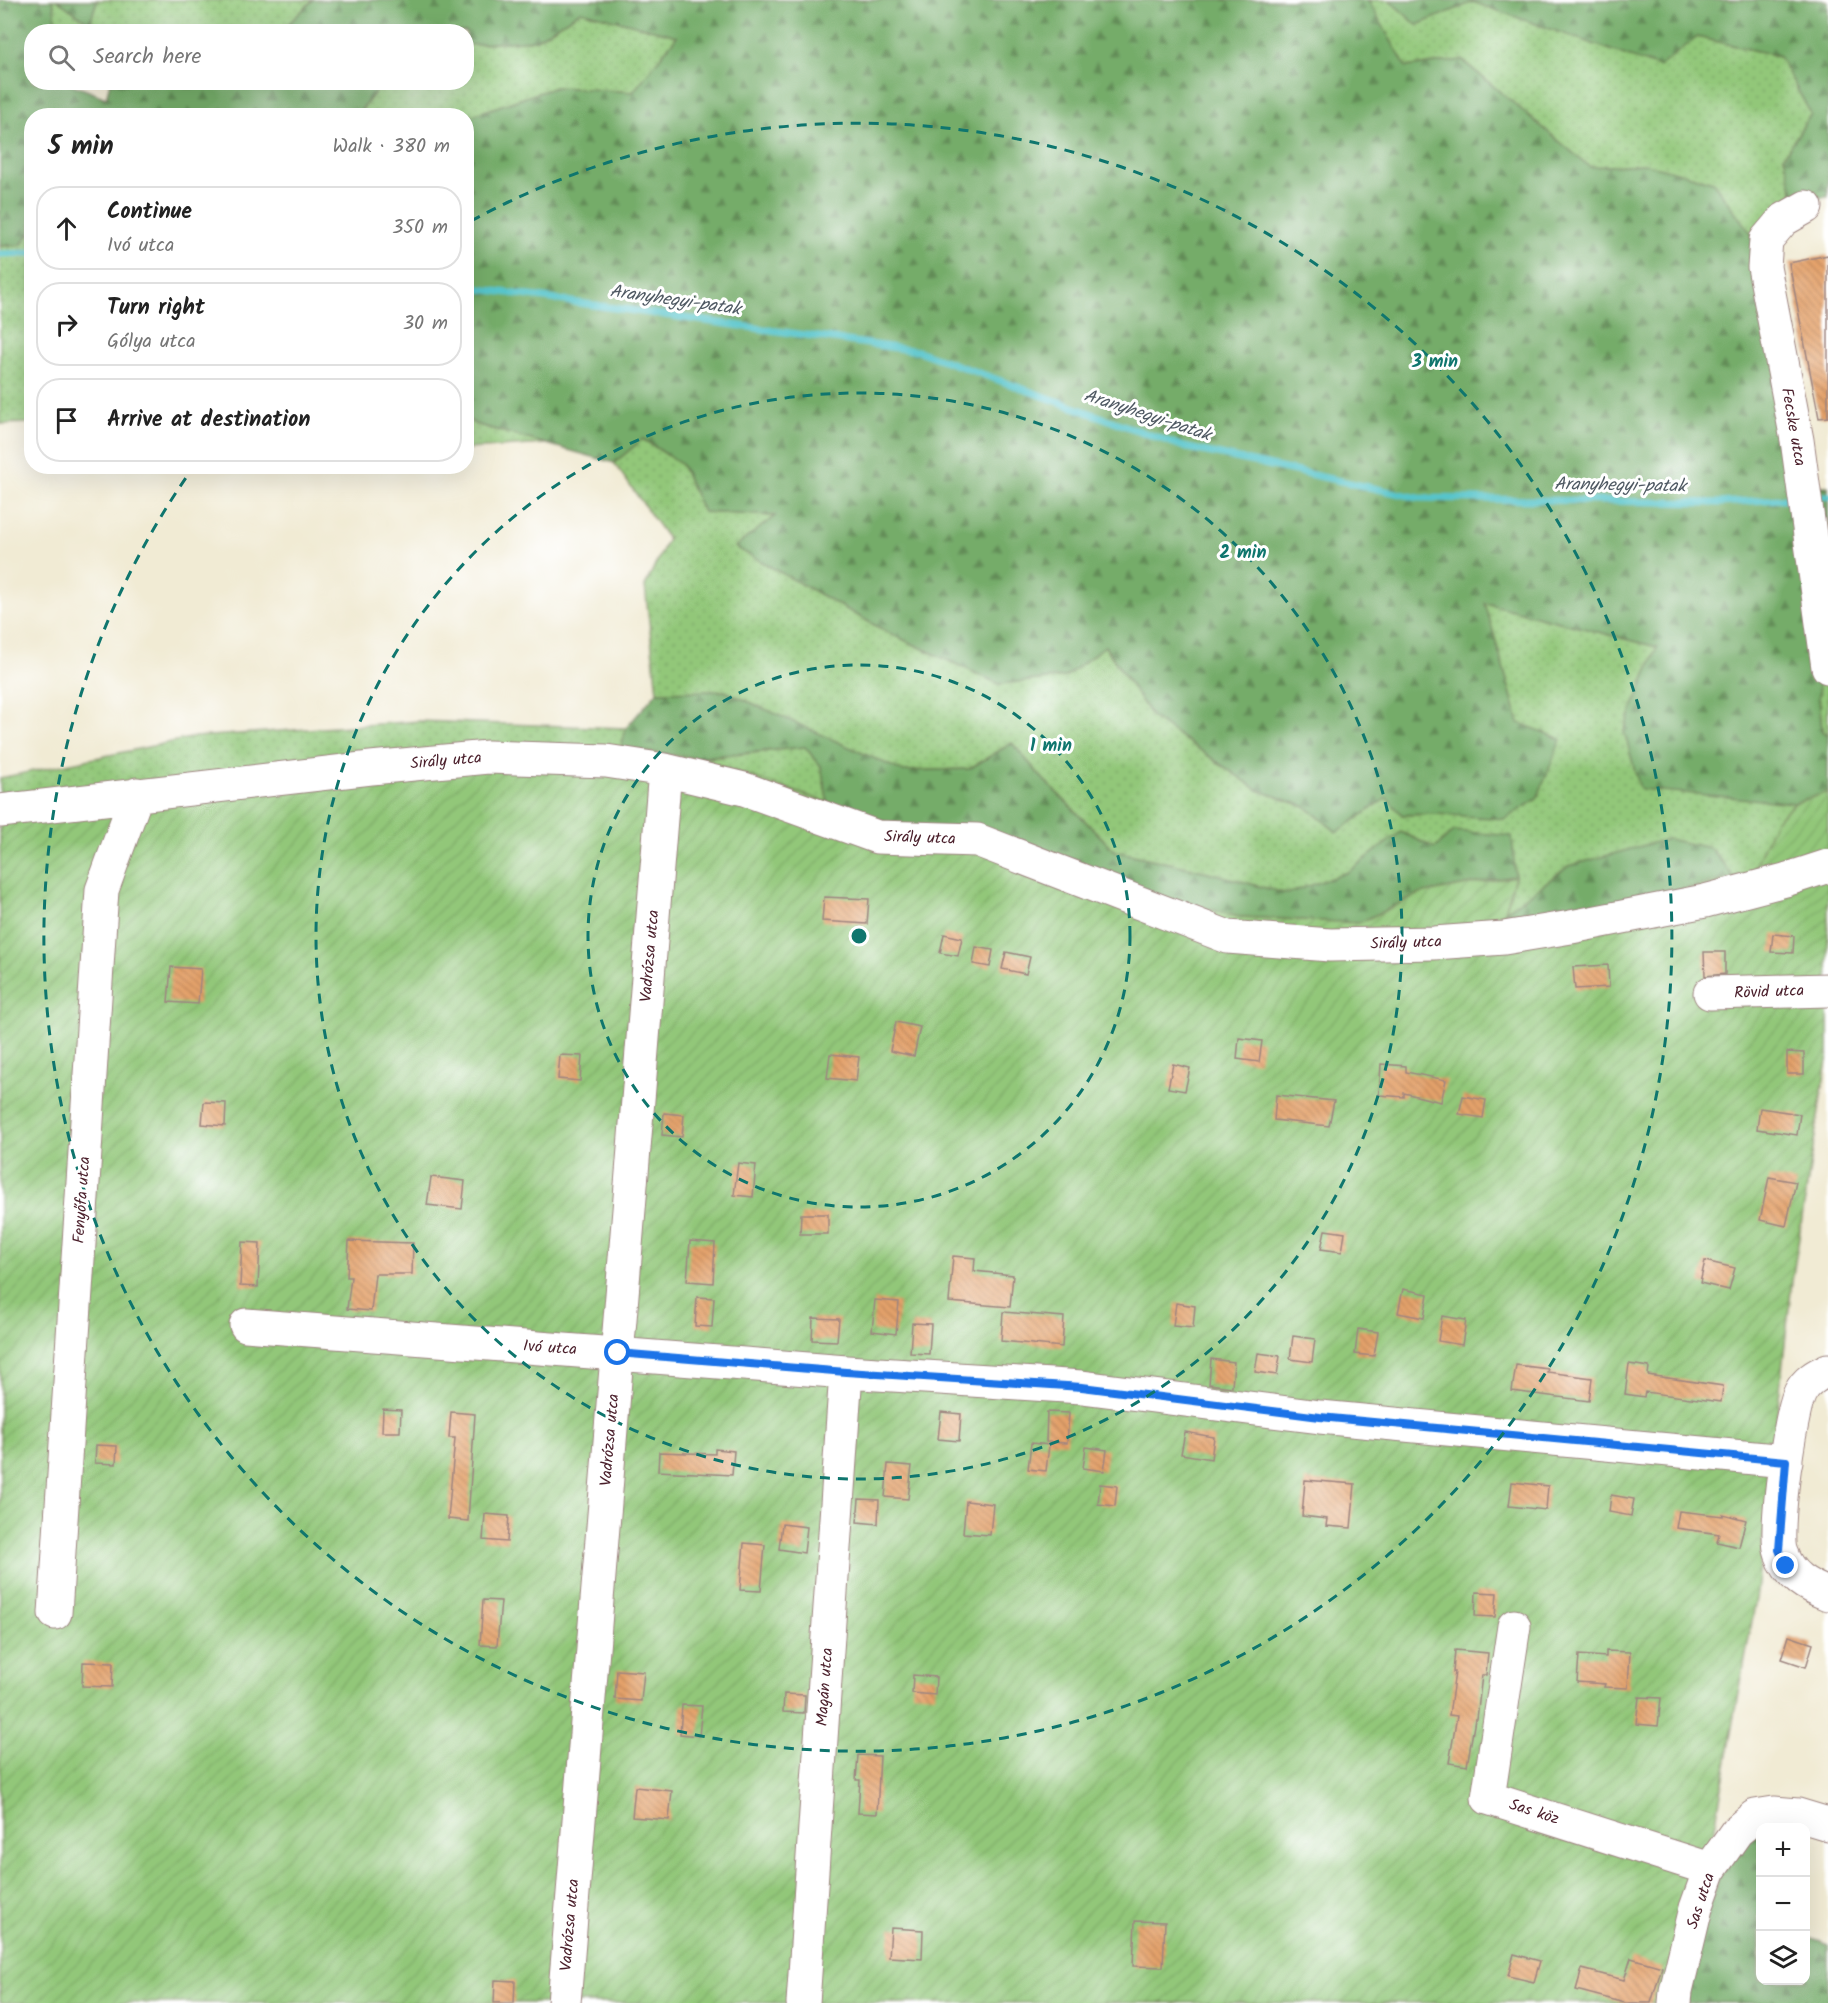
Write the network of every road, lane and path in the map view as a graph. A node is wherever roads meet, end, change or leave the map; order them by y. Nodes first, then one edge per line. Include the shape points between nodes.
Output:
1 (1806, 207) dead end
2 (1828, 667) edge
3 (665, 770) junction
4 (136, 794) junction
5 (0, 811) edge
6 (1828, 866) edge
7 (1828, 990) edge
8 (1710, 993) dead end
9 (246, 1325) dead end
10 (618, 1353) junction
11 (1828, 1370) edge
12 (846, 1372) junction
13 (1786, 1461) junction
14 (1828, 1594) edge
15 (55, 1613) dead end
16 (1514, 1626) dead end
17 (1828, 1824) edge
18 (1710, 1869) junction
19 (564, 2003) edge
20 (803, 2003) edge
21 (1675, 2003) edge

1 - 2 street, Fecske utca via 1783,220 1766,240 1764,267 1797,440
3 - 4 street, Sirály utca via 606,761 488,758
3 - 6 street, Sirály utca via 744,789 877,837 977,840 1228,937 1330,945 1504,938 1705,901
3 - 10 street, Vadrózsa utca
4 - 5 street, Sirály utca
4 - 15 street, Fenyőfa utca via 102,890
7 - 8 street, Rövid utca
9 - 10 street, Ivó utca
10 - 12 street, Ivó utca
10 - 19 street, Vadrózsa utca
11 - 13 street via 1814,1376 1801,1392
12 - 13 street, Ivó utca via 1082,1387 1320,1417
12 - 20 street, Magán utca
13 - 14 street via 1779,1550 1797,1578
16 - 18 street, Sas köz via 1488,1797
17 - 18 street, Sas utca via 1798,1815 1755,1816 1737,1831
18 - 21 street, Sas utca via 1696,1908

